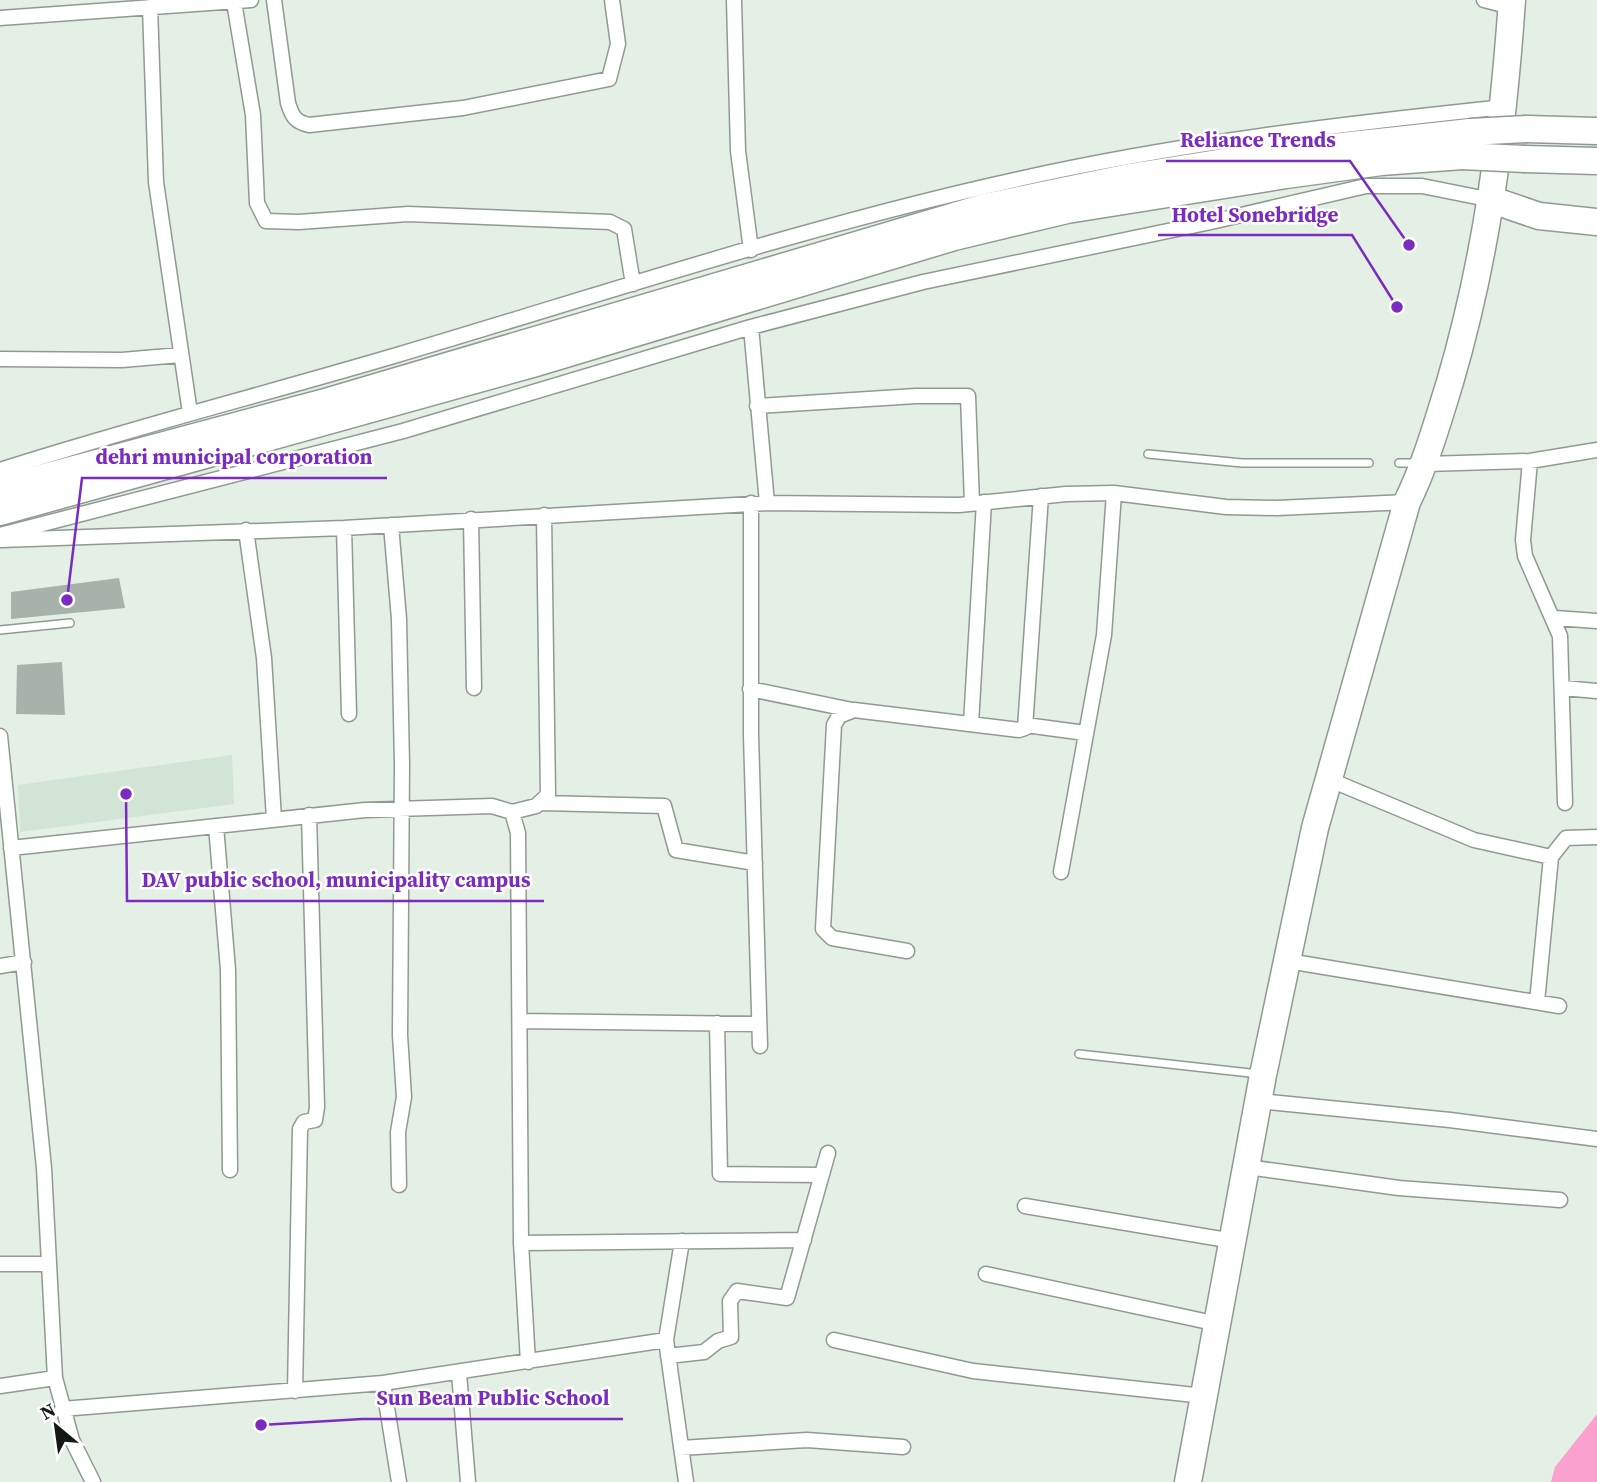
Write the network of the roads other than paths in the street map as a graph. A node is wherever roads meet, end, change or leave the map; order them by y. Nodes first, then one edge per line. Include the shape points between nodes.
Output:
1 (251, 0) edge
2 (274, 0) edge
3 (612, 0) edge
4 (734, 0) edge
5 (1484, 0) edge
6 (234, 2) junction
7 (1512, 3) edge
8 (150, 7) junction
9 (0, 18) edge
10 (1504, 107) junction
11 (1597, 131) edge
12 (1466, 144) junction
13 (1597, 160) edge
14 (1492, 200) junction
15 (1597, 222) edge
16 (751, 250) junction
17 (633, 284) junction
18 (751, 327) junction
19 (180, 355) junction
20 (0, 359) edge
21 (757, 406) junction
22 (190, 413) junction
23 (1597, 450) edge
24 (1148, 454) dead end
25 (1531, 461) junction
26 (1369, 463) dead end
27 (1399, 463) dead end
28 (1426, 464) junction
29 (1114, 493) junction
30 (2, 494) edge
31 (1041, 496) junction
32 (1407, 502) junction
33 (751, 503) junction
34 (767, 503) junction
35 (978, 503) junction
36 (544, 515) junction
37 (471, 519) junction
38 (391, 525) junction
39 (344, 528) junction
40 (246, 530) junction
41 (0, 535) edge
42 (0, 540) edge
43 (1555, 618) junction
44 (1597, 621) edge
45 (71, 623) dead end
46 (0, 630) edge
47 (474, 688) dead end
48 (1563, 688) junction
49 (750, 689) junction
50 (1597, 691) edge
51 (854, 710) junction
52 (349, 714) dead end
53 (971, 724) junction
54 (1026, 725) junction
55 (1085, 733) junction
56 (0, 736) edge
57 (1328, 779) junction
58 (542, 803) junction
59 (1565, 803) dead end
60 (402, 807) junction
61 (512, 812) junction
62 (309, 815) junction
63 (275, 819) junction
64 (216, 826) junction
65 (1597, 837) edge
66 (10, 848) junction
67 (1551, 857) junction
68 (755, 863) junction
69 (1061, 872) dead end
70 (906, 951) dead end
71 (1287, 961) junction
72 (24, 962) junction
73 (0, 966) edge
74 (1537, 1003) junction
75 (1559, 1006) dead end
76 (520, 1021) junction
77 (717, 1023) junction
78 (759, 1024) junction
79 (760, 1046) dead end
80 (1079, 1054) dead end
81 (1264, 1075) junction
82 (1259, 1101) junction
83 (1597, 1139) edge
84 (828, 1153) dead end
85 (1247, 1167) junction
86 (230, 1170) dead end
87 (822, 1175) junction
88 (399, 1185) dead end
89 (1560, 1200) dead end
90 (1025, 1206) dead end
91 (804, 1240) junction
92 (682, 1241) junction
93 (1233, 1241) junction
94 (520, 1243) junction
95 (0, 1264) edge
96 (47, 1264) junction
97 (986, 1274) dead end
98 (1218, 1324) junction
99 (666, 1340) junction
100 (834, 1340) dead end
101 (668, 1356) junction
102 (528, 1362) junction
103 (459, 1374) junction
104 (55, 1378) junction
105 (383, 1383) junction
106 (0, 1386) edge
107 (295, 1391) junction
108 (1204, 1396) junction
109 (62, 1409) junction
110 (904, 1447) dead end
111 (681, 1448) junction
112 (93, 1482) edge
113 (399, 1482) edge
114 (468, 1482) edge
115 (686, 1482) edge
116 (1188, 1482) edge

1 - 6 street
2 - 3 street via 288,103 299,123 309,125 463,108 609,79 618,44
4 - 16 street via 738,151
5 - 7 street
6 - 8 street
6 - 17 street via 253,115 257,203 266,221 408,214 610,222 624,229
7 - 10 highway
8 - 9 street
8 - 19 street via 156,182
10 - 14 highway
10 - 16 street via 1297,131 1076,167 935,199
11 - 12 highway, bridge via 1527,129
12 - 13 highway, bridge via 1525,159
12 - 30 highway via 1381,162 1067,211 954,237 241,447
14 - 15 highway via 1539,216
14 - 18 street via 1400,185 1334,191 1211,222 923,282
14 - 28 highway via 1457,358
16 - 17 street
17 - 22 street
18 - 21 street
18 - 41 street via 403,430
19 - 20 street via 122,360
19 - 22 street
21 - 34 street
21 - 35 street via 968,396
22 - 30 street
23 - 25 street
24 - 26 lane via 1242,463
25 - 28 street
25 - 43 street via 1524,509 1525,556
27 - 28 lane
28 - 32 highway
29 - 31 street
29 - 32 street via 1226,507
29 - 55 street via 1104,635
31 - 35 street
31 - 54 street
32 - 57 highway
33 - 34 street
33 - 36 street
33 - 49 street
34 - 35 street
35 - 53 street
36 - 37 street
36 - 58 street via 548,795
37 - 38 street
37 - 47 street
38 - 39 street
38 - 60 street via 401,666
39 - 40 street
39 - 52 street
40 - 42 street
40 - 63 street via 264,657
43 - 44 street
43 - 48 street via 1563,653
45 - 46 lane
48 - 50 street
48 - 59 street
49 - 51 street
49 - 68 street
51 - 53 street
51 - 70 street via 839,716 833,734 823,929 832,938
53 - 54 street via 1019,730
54 - 55 street
55 - 69 street
56 - 66 street
57 - 67 street via 1474,840
57 - 71 highway
58 - 61 street
58 - 68 street via 664,806 676,850
60 - 61 street via 492,806
60 - 62 street
60 - 88 street via 400,1035 404,1097 398,1132
61 - 76 street via 518,833
62 - 63 street
62 - 107 street via 317,1107 314,1120 304,1122 300,1129
63 - 64 street
64 - 66 street
64 - 86 street via 228,970
65 - 67 street via 1566,838
66 - 72 street
67 - 74 street
68 - 78 street
71 - 74 street
71 - 81 highway
72 - 73 street
72 - 96 street via 44,1168
74 - 75 street
76 - 77 street
76 - 94 street
77 - 78 street
77 - 87 street via 720,1174
78 - 79 street
80 - 81 lane
81 - 82 highway
82 - 83 street
82 - 85 highway
84 - 87 street
85 - 89 street via 1399,1188
85 - 93 highway
87 - 91 street
90 - 93 street
91 - 92 street
91 - 101 street via 788,1298 737,1291 730,1301 731,1337 704,1352
92 - 94 street
92 - 99 street
93 - 98 highway
94 - 102 street
95 - 96 street
96 - 104 street
97 - 98 street
98 - 108 highway
99 - 101 street
99 - 102 street
100 - 108 street via 973,1371
101 - 111 street
102 - 103 street
103 - 105 street
103 - 114 street
104 - 106 street
104 - 109 street
105 - 107 street
105 - 113 street
107 - 109 street
108 - 116 highway
109 - 112 street
110 - 111 street via 807,1440
111 - 115 street

